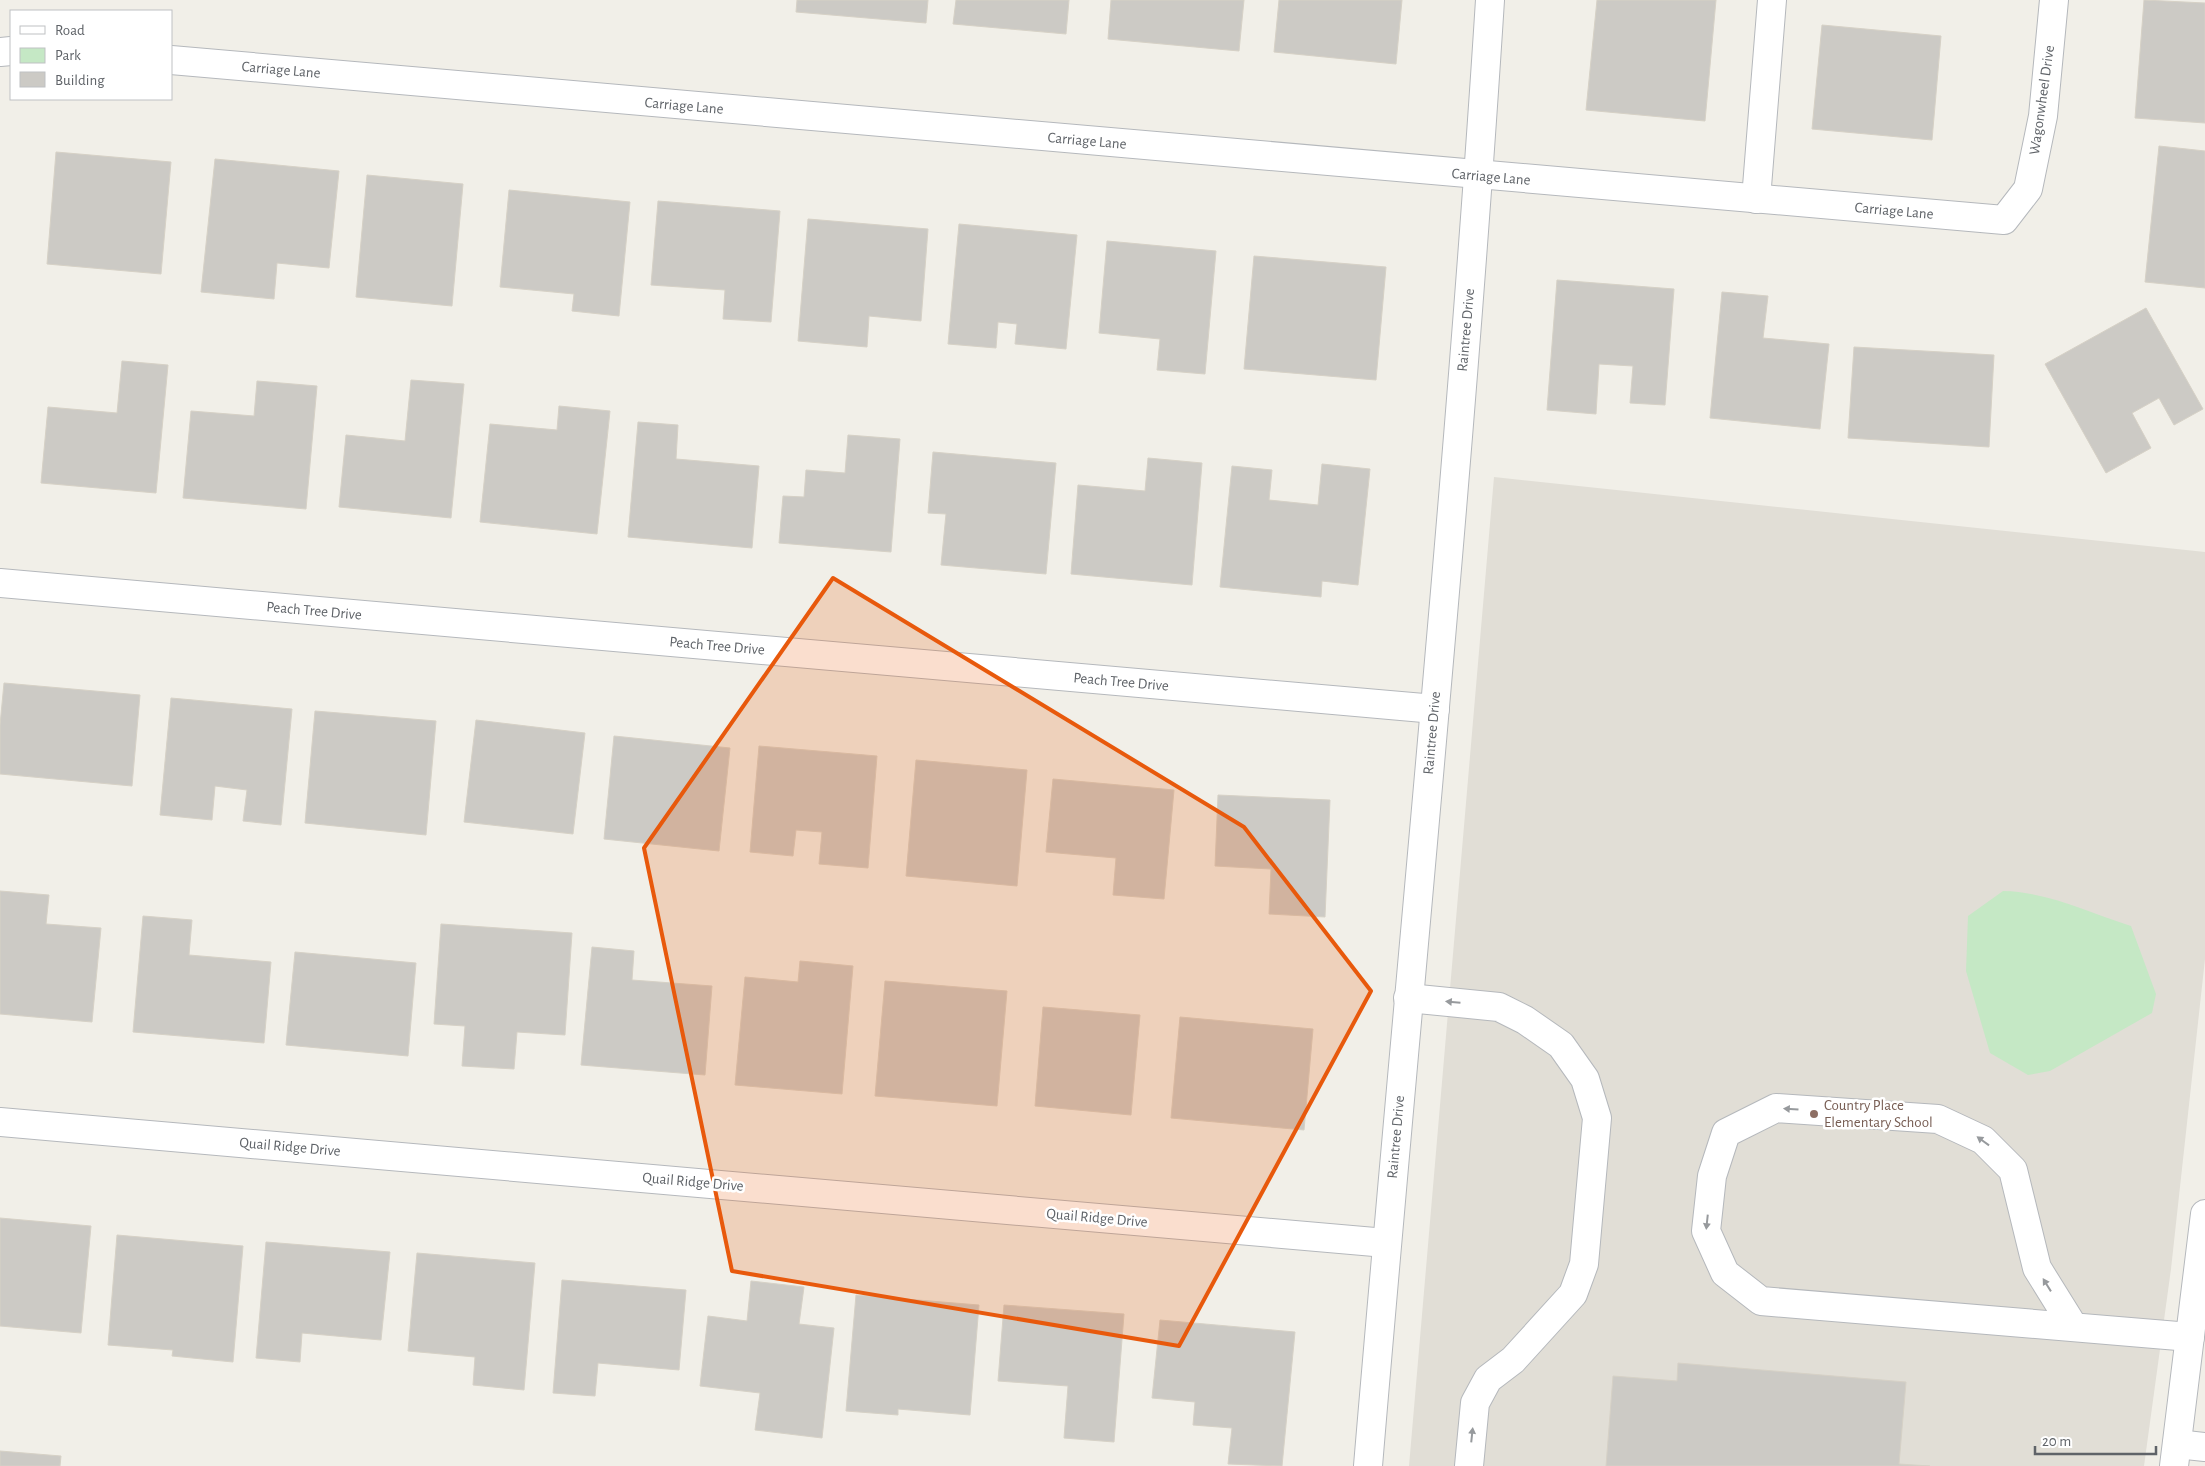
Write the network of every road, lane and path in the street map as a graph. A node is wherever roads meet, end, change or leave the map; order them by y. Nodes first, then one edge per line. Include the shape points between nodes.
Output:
1 (1490, 0) edge
2 (1772, 0) edge
3 (2054, 0) edge
4 (172, 60) edge
5 (1479, 176) junction
6 (1756, 199) junction
7 (2004, 220) joint
8 (0, 583) edge
9 (1435, 709) junction
10 (1408, 998) junction
11 (0, 1122) edge
12 (2205, 1214) edge
13 (1386, 1243) junction
14 (2074, 1326) junction
15 (2190, 1337) junction
16 (2205, 1447) edge
17 (2175, 1455) edge
18 (1368, 1466) edge
19 (1469, 1466) edge

1 - 5 street, Raintree Drive
2 - 6 street
3 - 7 street, Wagonwheel Drive via 2043,116 2028,189
4 - 5 street, Carriage Lane
5 - 6 street, Carriage Lane
5 - 9 street, Raintree Drive
6 - 7 street, Carriage Lane
8 - 9 street, Peach Tree Drive
9 - 10 street, Raintree Drive
10 - 13 street, Raintree Drive
19 -> 10 street via 1475,1404 1488,1379 1513,1360 1573,1294 1584,1264 1597,1118 1585,1079 1561,1045 1525,1020 1499,1007
11 - 13 street, Quail Ridge Drive
12 - 15 street
13 - 18 street, Raintree Drive
14 -> 14 street via 2037,1268 2013,1170 1983,1140 1938,1119 1776,1108 1726,1133 1712,1176 1706,1231 1725,1273 1761,1301
14 - 15 street
15 - 17 street
16 - 17 street

